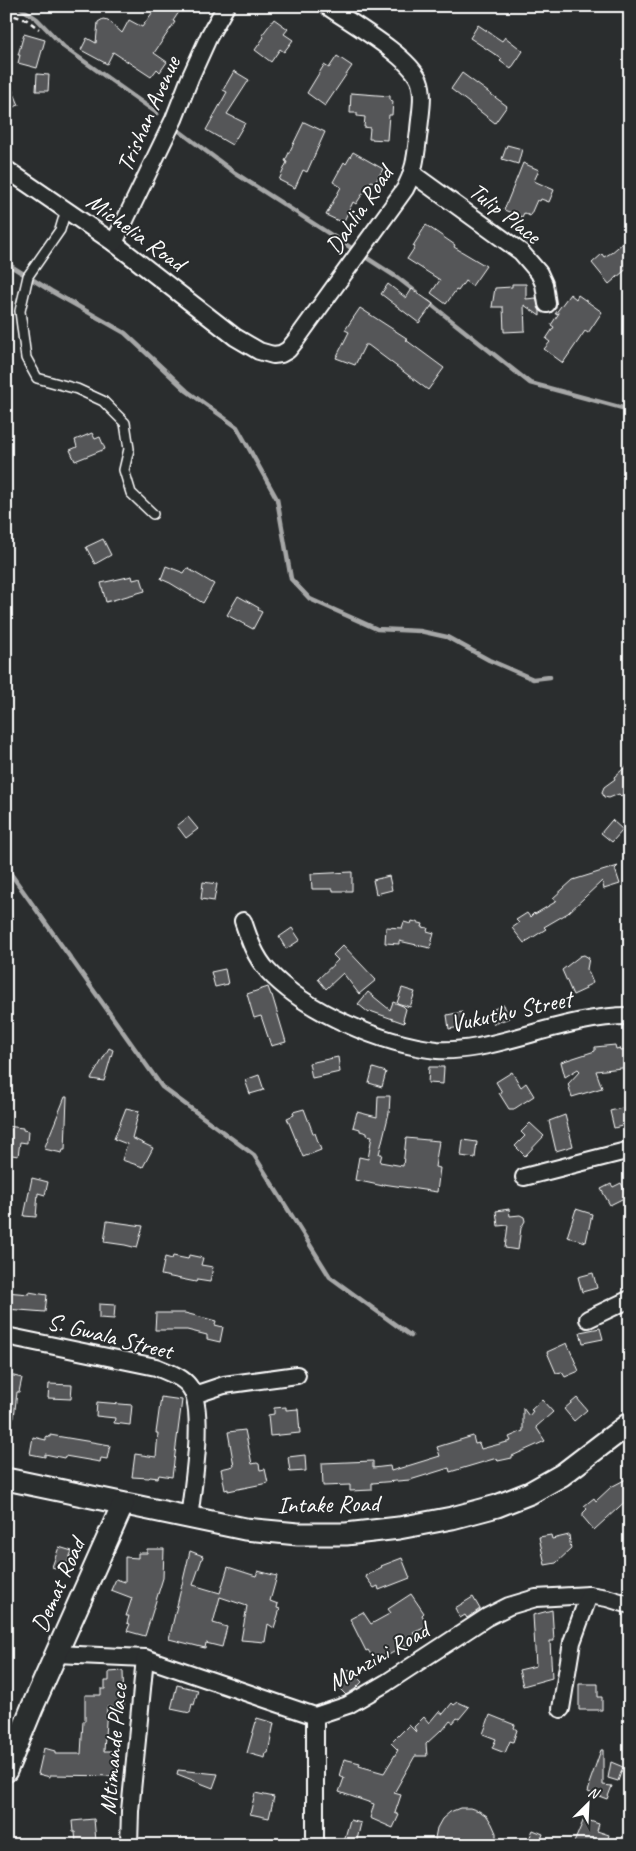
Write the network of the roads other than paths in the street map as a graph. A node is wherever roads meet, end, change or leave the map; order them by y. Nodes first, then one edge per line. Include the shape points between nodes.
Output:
1 (226, 6) edge
2 (327, 6) edge
3 (6, 169) edge
4 (413, 174) junction
5 (66, 210) junction
6 (114, 243) junction
7 (547, 304) dead end
8 (235, 337) joint
9 (153, 514) dead end
10 (243, 921) dead end
11 (630, 1016) edge
12 (630, 1150) edge
13 (524, 1177) dead end
14 (630, 1299) edge
15 (588, 1319) dead end
16 (6, 1336) edge
17 (297, 1375) dead end
18 (194, 1395) junction
19 (630, 1423) edge
20 (6, 1479) edge
21 (123, 1504) junction
22 (190, 1519) junction
23 (589, 1595) junction
24 (630, 1605) edge
25 (56, 1654) junction
26 (145, 1658) junction
27 (561, 1710) dead end
28 (315, 1716) junction
29 (6, 1771) edge
30 (129, 1845) edge
31 (315, 1845) edge

1 - 6 street, Trishan Avenue via 208,36 174,119
2 - 4 street, Dahlia Road via 407,63 419,81 422,103
3 - 5 street, Michelia Road
4 - 7 street, Tulip Place via 521,252 539,273
4 - 8 street, Dahlia Road via 288,350 273,355
5 - 6 street, Michelia Road
5 - 9 lane via 60,230 28,276 20,311 26,358 38,378 77,389 103,401 125,423 129,448 124,470 131,493
6 - 8 street, Michelia Road
10 - 11 street, Vukuthu Street via 252,948 268,971 302,999 325,1014 377,1036 415,1047 439,1050 477,1047 584,1020
12 - 13 street
14 - 15 street
16 - 18 street, S. Gwala Street via 156,1367 182,1380
17 - 18 street via 224,1385
18 - 22 street via 198,1429
19 - 22 street, Intake Road via 562,1475 530,1493 452,1518 346,1534 245,1529
20 - 21 street, Intake Road
21 - 22 street, Intake Road
21 - 25 street, Demat Road
23 - 24 street, Manzini Road
23 - 27 street via 572,1642
23 - 28 street, Manzini Road via 536,1598 509,1606 348,1705
25 - 26 street, Manzini Road
25 - 29 street, Demat Road
26 - 28 street, Manzini Road
26 - 30 street, Mtimande Place
28 - 31 street

